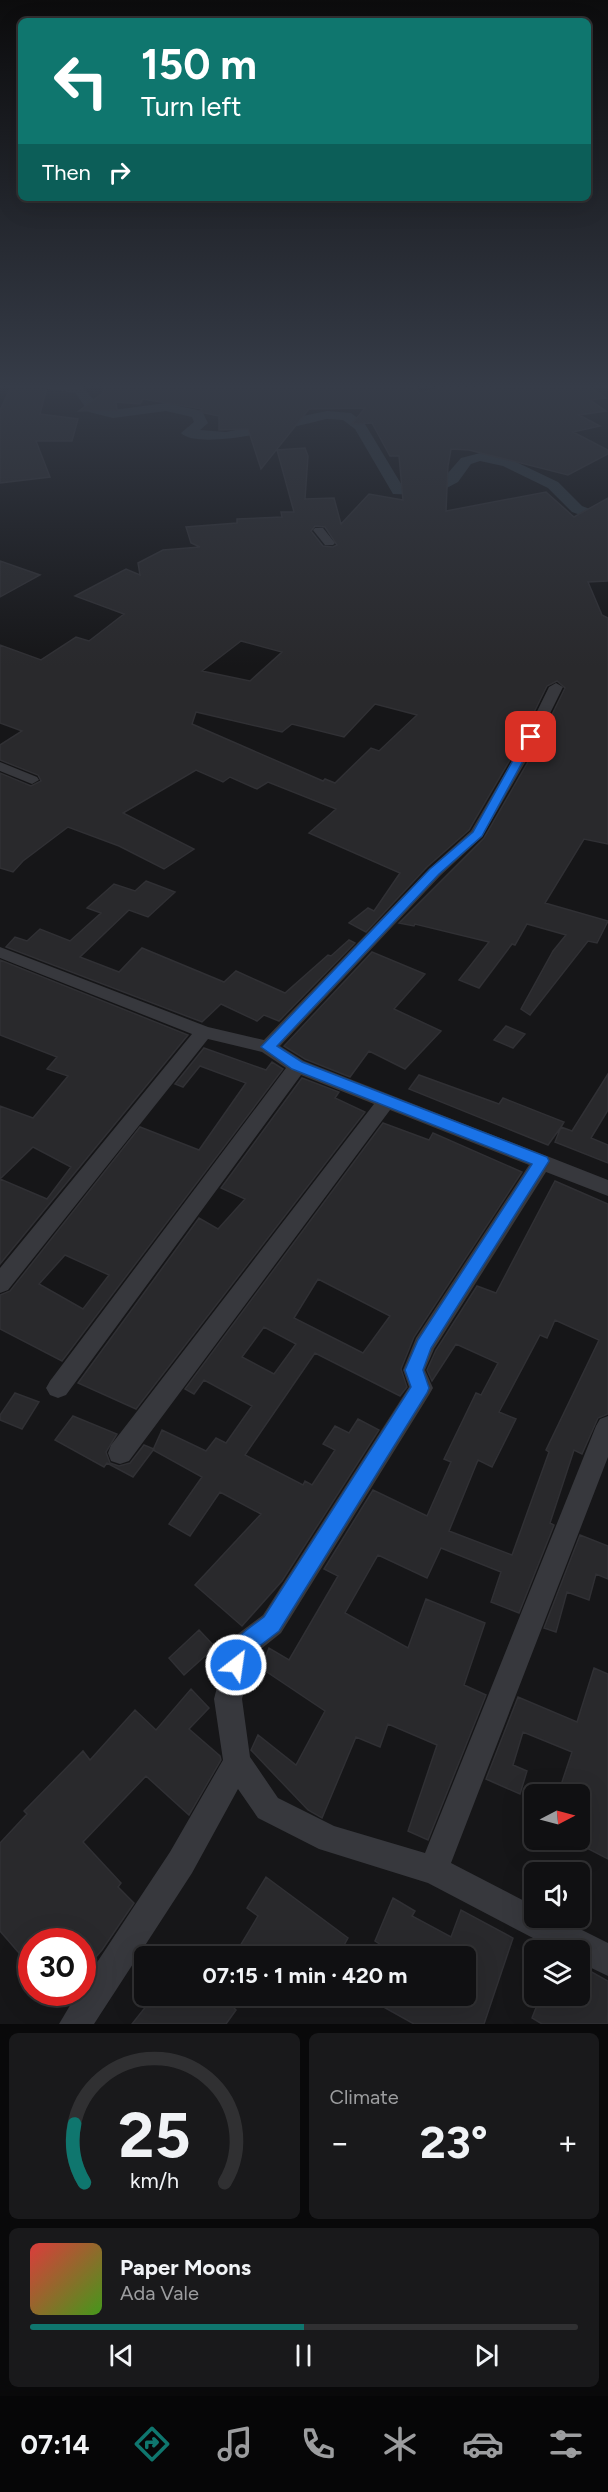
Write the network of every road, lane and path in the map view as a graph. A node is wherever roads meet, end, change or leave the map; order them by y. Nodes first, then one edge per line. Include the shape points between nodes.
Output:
1 (319, 530) dead end
2 (329, 543) dead end
3 (556, 687) dead end
4 (0, 766) edge
5 (32, 780) dead end
6 (0, 952) edge
7 (204, 1032) junction
8 (268, 1047) junction
9 (297, 1066) junction
10 (386, 1102) junction
11 (542, 1161) junction
12 (608, 1188) edge
13 (0, 1284) edge
14 (58, 1388) dead end
15 (608, 1426) edge
16 (120, 1452) dead end
17 (237, 1762) junction
18 (433, 1870) junction
19 (608, 1960) edge
20 (75, 2024) edge

1 - 2 street
3 - 8 street via 477,834 435,872
4 - 5 street
6 - 7 street
7 - 8 street
7 - 13 street
8 - 9 street
9 - 10 street
9 - 14 street
10 - 11 street
10 - 16 street
11 - 12 street
11 - 17 street via 424,1345 414,1370 421,1388 272,1624 240,1648 228,1699
15 - 18 street
17 - 18 street via 268,1808 329,1839
17 - 20 street via 157,1901
18 - 19 street

